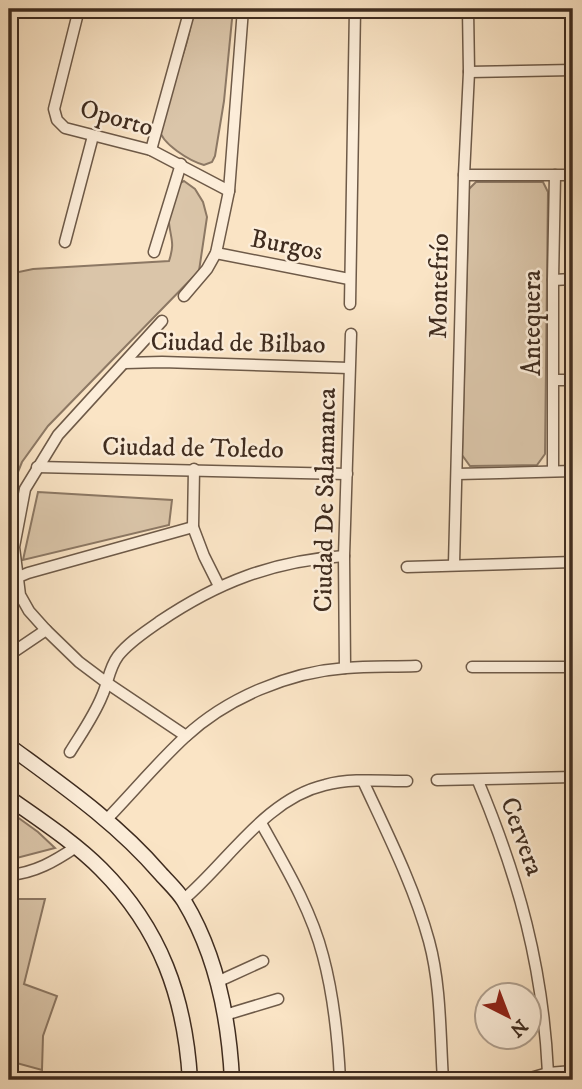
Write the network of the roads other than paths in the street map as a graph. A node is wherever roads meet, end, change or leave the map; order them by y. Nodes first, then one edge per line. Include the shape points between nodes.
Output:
1 (79, 9) edge
2 (190, 9) edge
3 (243, 9) edge
4 (355, 9) edge
5 (468, 9) edge
6 (573, 70) edge
7 (469, 72) junction
8 (93, 136) junction
9 (151, 150) junction
10 (181, 164) junction
11 (464, 175) junction
12 (555, 175) junction
13 (573, 175) edge
14 (229, 191) junction
15 (65, 242) dead end
16 (154, 252) dead end
17 (216, 253) junction
18 (349, 279) junction
19 (553, 279) junction
20 (573, 279) edge
21 (184, 296) dead end
22 (350, 304) dead end
23 (162, 321) dead end
24 (351, 334) dead end
25 (125, 363) junction
26 (349, 368) junction
27 (554, 380) junction
28 (573, 380) edge
29 (37, 467) junction
30 (194, 469) junction
31 (553, 471) junction
32 (573, 471) edge
33 (347, 474) junction
34 (457, 474) junction
35 (193, 527) junction
36 (344, 556) junction
37 (573, 562) edge
38 (454, 564) junction
39 (407, 567) dead end
40 (13, 579) edge
41 (219, 586) junction
42 (46, 629) junction
43 (9, 656) edge
44 (416, 666) dead end
45 (345, 667) junction
46 (472, 667) dead end
47 (573, 667) edge
48 (107, 683) junction
49 (186, 736) junction
50 (9, 746) edge
51 (70, 752) dead end
52 (573, 777) edge
53 (437, 780) dead end
54 (363, 781) junction
55 (407, 781) dead end
56 (478, 781) junction
57 (9, 797) edge
58 (107, 819) junction
59 (261, 823) junction
60 (76, 847) junction
61 (9, 875) edge
62 (183, 900) junction
63 (263, 961) dead end
64 (217, 982) junction
65 (278, 999) dead end
66 (225, 1015) junction
67 (573, 1071) edge
68 (548, 1073) junction
69 (527, 1079) edge
70 (190, 1080) edge
71 (232, 1080) edge
72 (340, 1080) edge
73 (443, 1080) edge

1 - 8 street, Oporto via 54,108 65,128
2 - 9 street
3 - 14 street
4 - 18 street
5 - 7 street, Montefrío
6 - 7 street
7 - 11 street, Montefrío
8 - 9 street, Oporto
8 - 15 street
9 - 10 street, Oporto
10 - 14 street, Oporto
10 - 16 street
11 - 12 street
11 - 34 street, Montefrío
12 - 13 street
12 - 19 street, Antequera
14 - 17 street
17 - 18 street, Burgos
17 - 21 street
18 - 22 street
19 - 20 street
19 - 27 street, Antequera
23 - 25 street
24 - 26 street, Ciudad De Salamanca
25 - 26 street, Ciudad de Bilbao
25 - 29 street via 58,435
26 - 33 street, Ciudad De Salamanca
27 - 28 street
27 - 31 street, Antequera
29 - 30 street, Ciudad de Toledo
29 - 40 street via 25,489 19,515
30 - 33 street, Ciudad de Toledo
30 - 35 street
31 - 32 street
31 - 34 street
33 - 36 street, Ciudad De Salamanca
34 - 38 street, Montefrío
35 - 40 street
35 - 41 street
36 - 41 street via 288,564
36 - 45 street, Ciudad De Salamanca
37 - 38 street
38 - 39 street
40 - 42 street via 29,611
41 - 48 street via 126,647 113,664
42 - 43 street
42 - 48 street
44 - 45 street
45 - 49 street via 300,676 245,696
46 - 47 street
48 - 49 street
48 - 51 street
49 - 58 street
50 - 58 main road
52 - 56 street
53 - 56 street
54 - 55 street
54 - 59 street via 306,791
54 - 73 street via 429,942 437,982
56 - 68 street, Cervera via 521,897 539,976
57 - 60 main road
58 - 62 main road
59 - 62 street
59 - 72 street via 289,873 323,954 336,1023
60 - 61 street via 31,872
60 - 70 main road via 125,897 165,960 180,1006
62 - 64 main road
63 - 64 street
64 - 66 main road
65 - 66 street
66 - 71 main road
67 - 68 street
68 - 69 street

